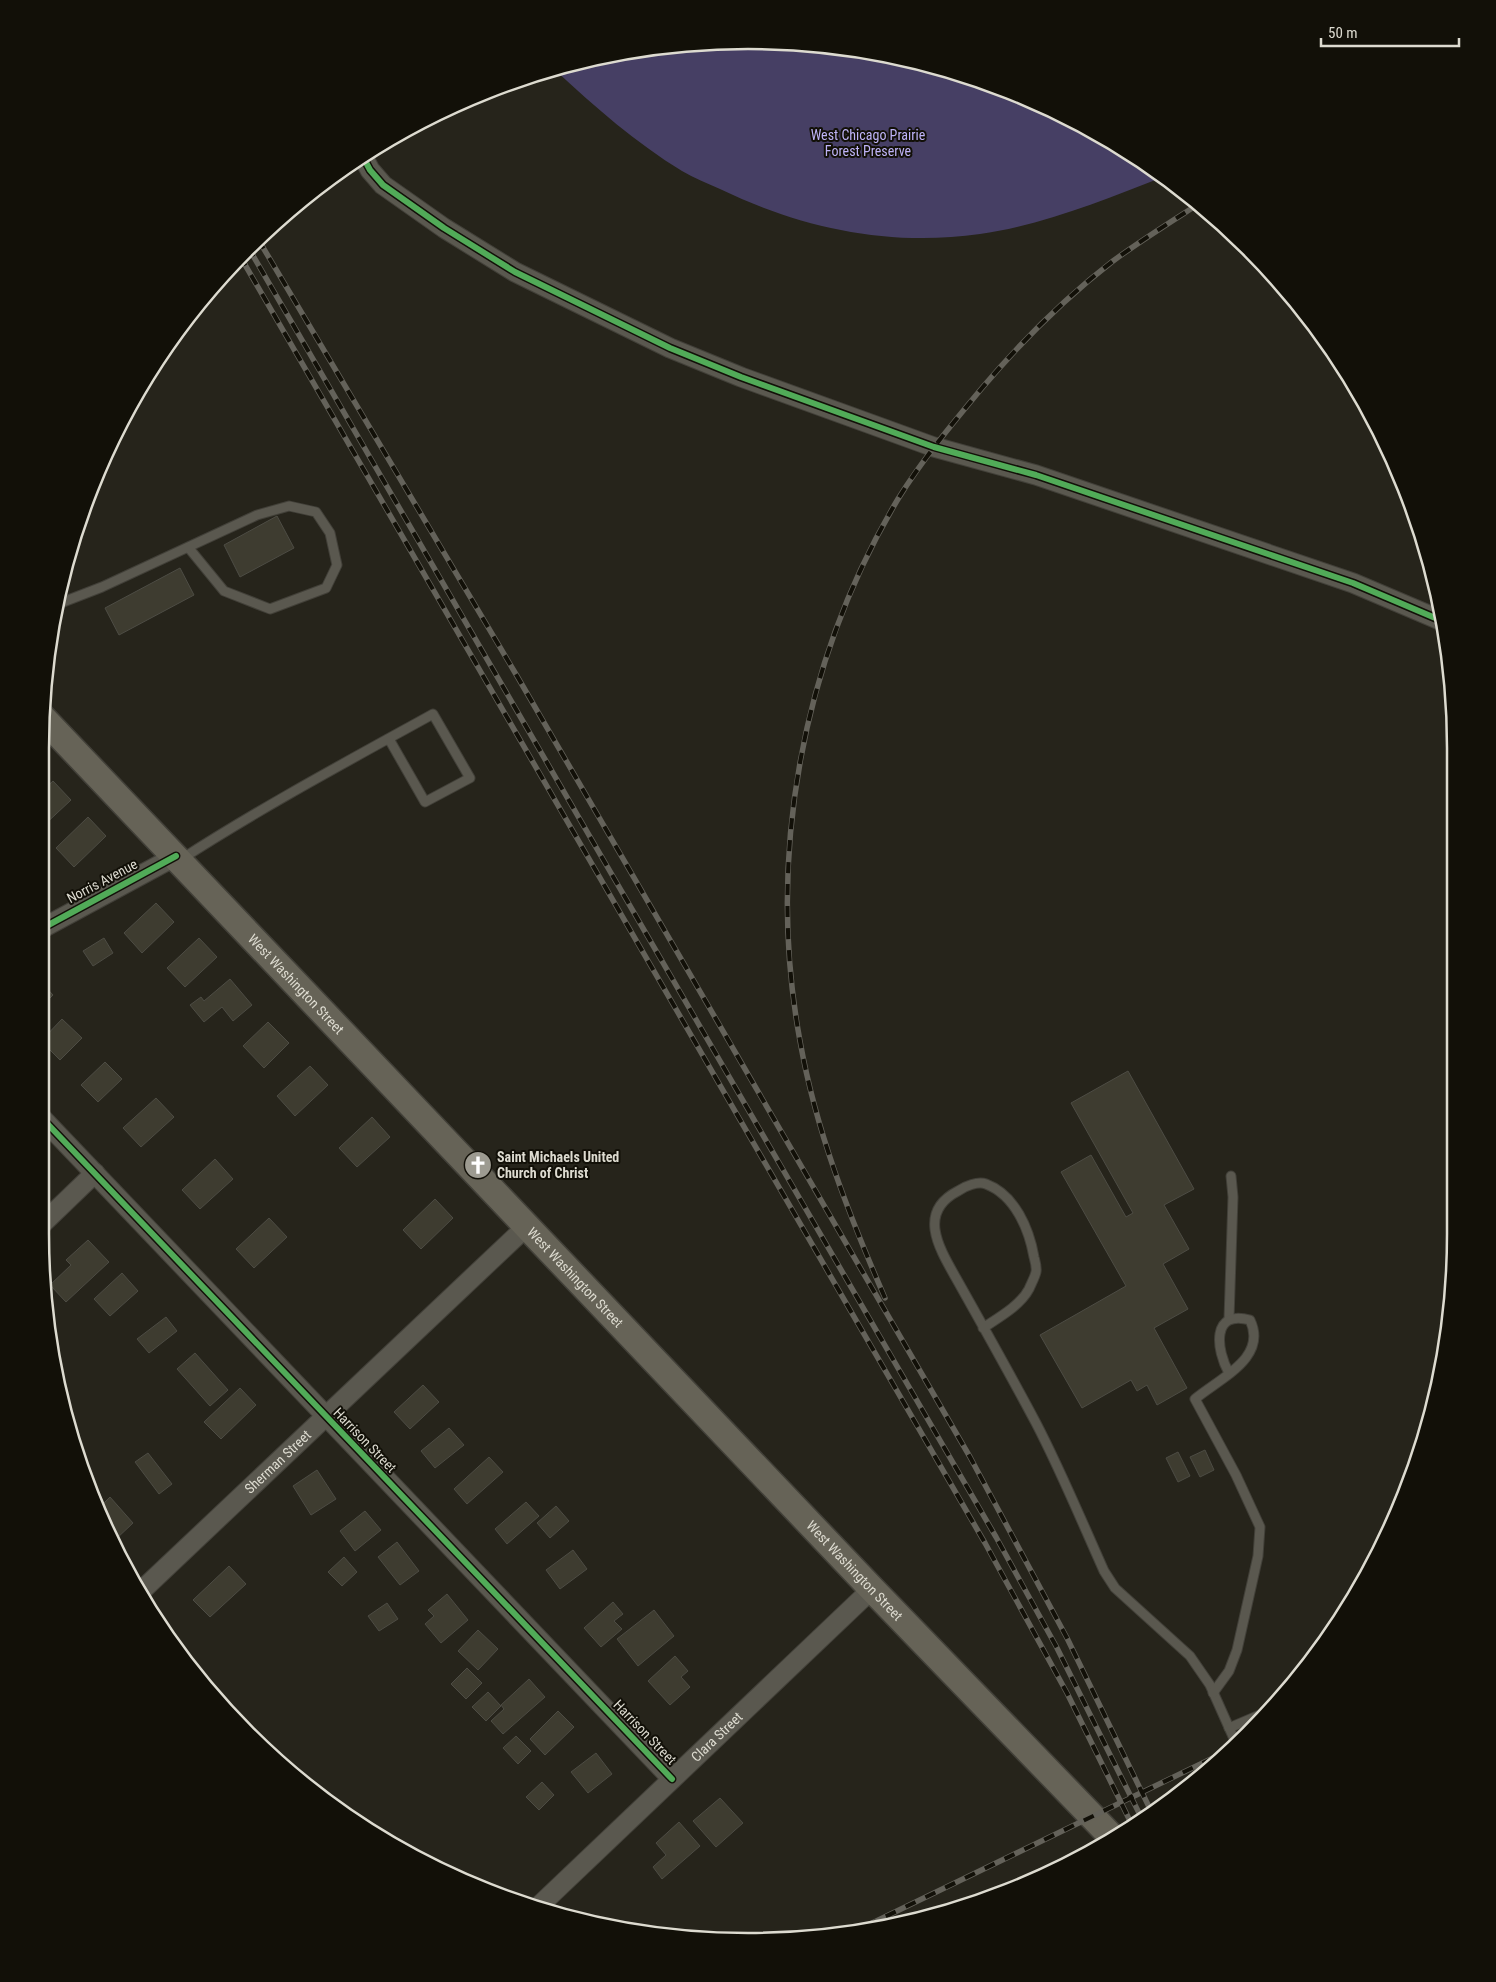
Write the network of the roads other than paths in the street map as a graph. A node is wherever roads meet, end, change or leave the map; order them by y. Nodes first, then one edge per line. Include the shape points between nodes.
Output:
1 (366, 163) edge
2 (188, 547) junction
3 (65, 601) edge
4 (1435, 618) edge
5 (50, 724) edge
6 (389, 739) junction
7 (178, 858) junction
8 (49, 925) edge
9 (49, 1125) edge
10 (95, 1173) junction
11 (1231, 1176) dead end
12 (49, 1217) edge
13 (527, 1226) junction
14 (1229, 1319) junction
15 (984, 1328) junction
16 (1229, 1373) junction
17 (325, 1416) junction
18 (144, 1588) edge
19 (872, 1589) junction
20 (1213, 1693) junction
21 (1251, 1719) edge
22 (1229, 1728) junction
23 (1233, 1736) edge
24 (672, 1779) junction
25 (1108, 1833) edge
26 (543, 1902) edge

1 - 4 street via 383,185 515,272 670,348 934,447 1036,475 1353,583
2 - 2 lane via 257,515 288,506 316,512 330,533 337,566 326,588 270,609 224,591
2 - 3 lane
5 - 7 main road, West Washington Street
6 - 6 lane via 433,714 470,778 425,802
6 - 7 lane
7 - 8 street, Norris Avenue
7 - 13 main road, West Washington Street
9 - 10 street, Harrison Street
10 - 12 street
10 - 17 street, Harrison Street
11 - 14 lane
13 - 17 street, Sherman Street
13 - 19 main road, West Washington Street
14 - 16 lane via 1224,1325 1219,1348
14 - 16 lane via 1250,1320 1256,1332 1254,1349
15 - 15 lane via 1018,1302 1028,1291 1036,1271 1023,1222 1011,1202 984,1183 967,1186 952,1194 940,1206 934,1220 938,1245
15 - 20 lane via 1036,1425 1108,1577 1115,1588 1190,1656
16 - 20 lane via 1195,1399 1255,1514 1260,1540 1237,1650 1229,1671
17 - 18 street, Sherman Street
17 - 24 street, Harrison Street
19 - 24 street, Clara Street
19 - 25 main road, West Washington Street
20 - 22 lane
21 - 22 lane
22 - 23 lane
24 - 26 street, Clara Street

